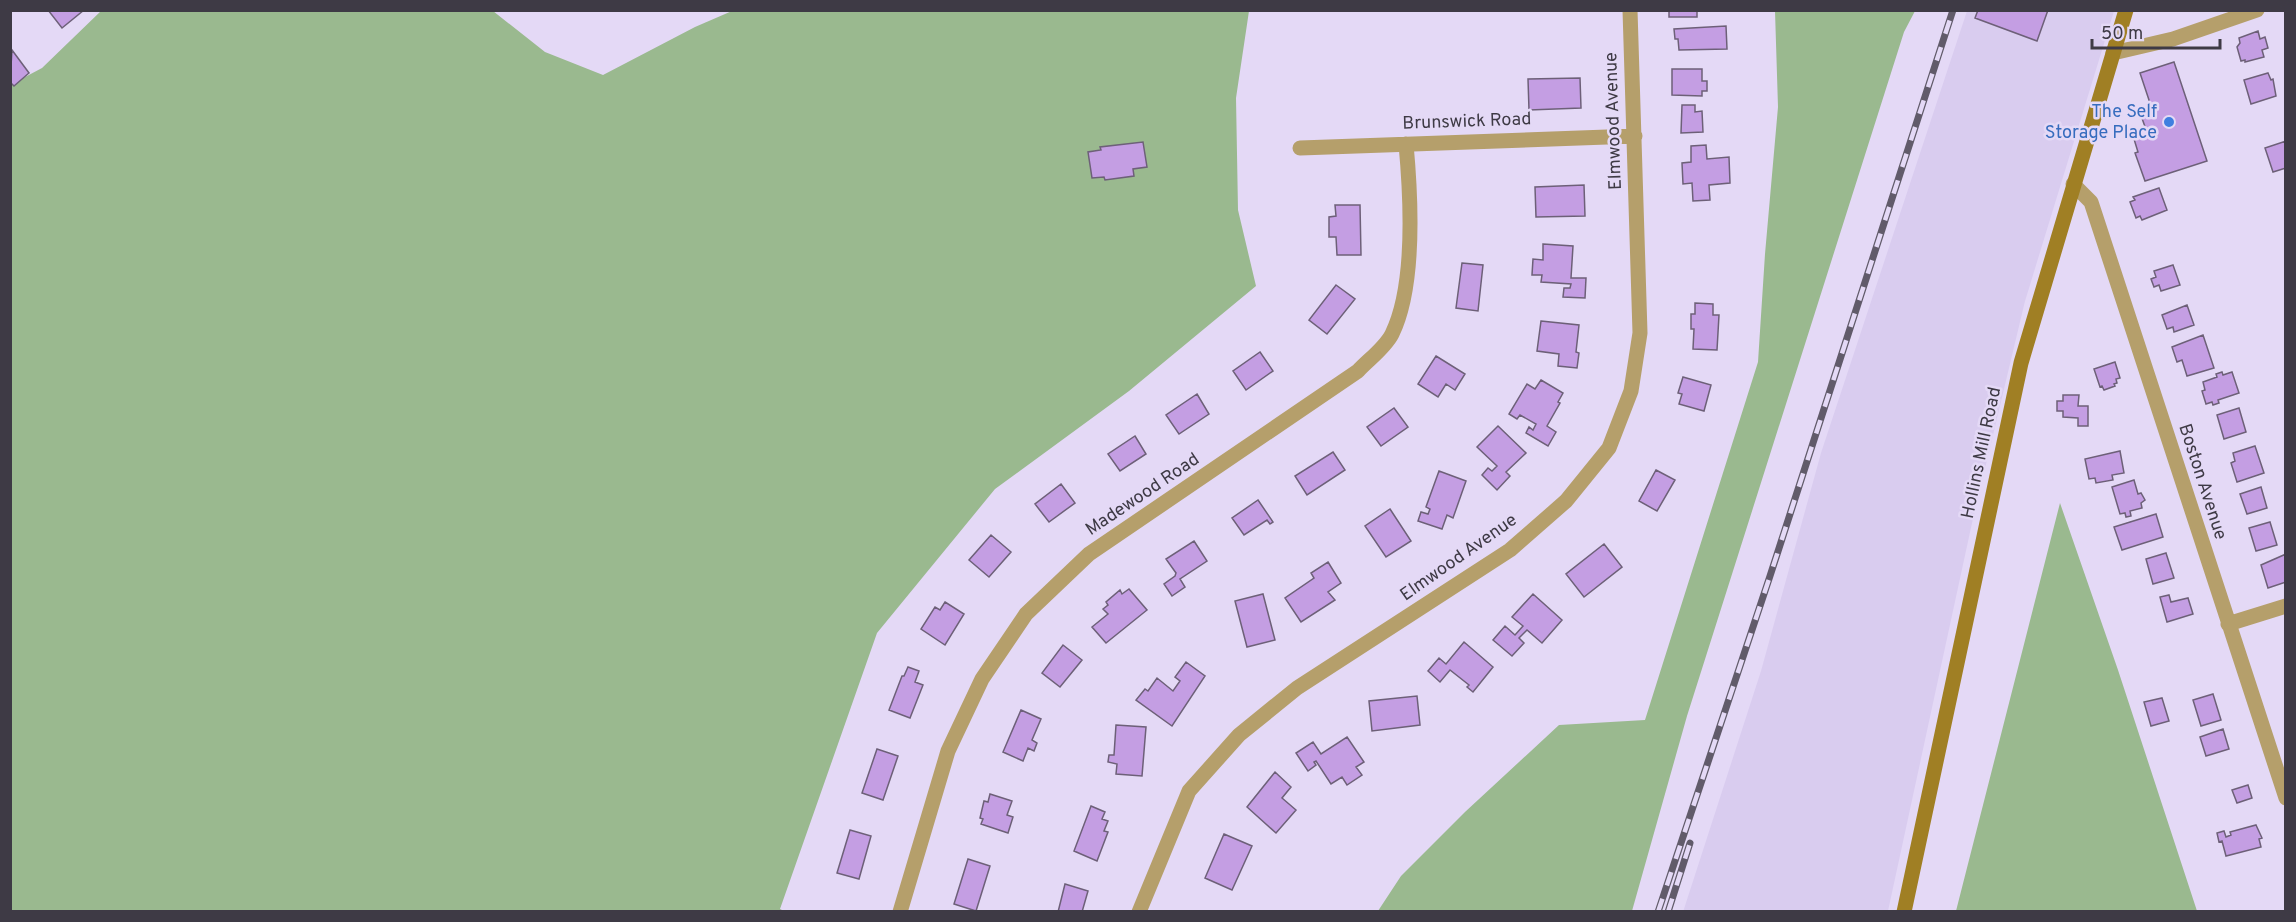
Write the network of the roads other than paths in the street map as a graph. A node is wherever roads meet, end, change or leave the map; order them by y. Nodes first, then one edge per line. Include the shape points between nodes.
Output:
1 (1630, 10) edge
2 (2126, 10) edge
3 (2257, 10) edge
4 (2113, 53) junction
5 (1635, 136) junction
6 (1406, 144) junction
7 (1300, 148) dead end
8 (2073, 184) junction
9 (2286, 606) edge
10 (2228, 624) junction
11 (2286, 798) edge
12 (900, 912) edge
13 (1139, 912) edge
14 (1904, 912) edge

1 - 5 street, Elmwood Avenue
2 - 4 street, Hollins Mill Road
3 - 4 street via 2173,39
4 - 8 street, Hollins Mill Road
5 - 6 street, Brunswick Road
5 - 13 street, Elmwood Avenue via 1640,333 1631,392 1609,448 1566,501 1510,550 1297,688 1239,735 1189,791
6 - 7 street, Brunswick Road
6 - 12 street, Madewood Road via 1410,228 1405,297 1391,336 1358,371 1089,554 1026,614 982,679 948,751
8 - 10 street, Boston Avenue via 2091,202
8 - 14 street, Hollins Mill Road via 2021,363
9 - 10 street
10 - 11 street, Boston Avenue

